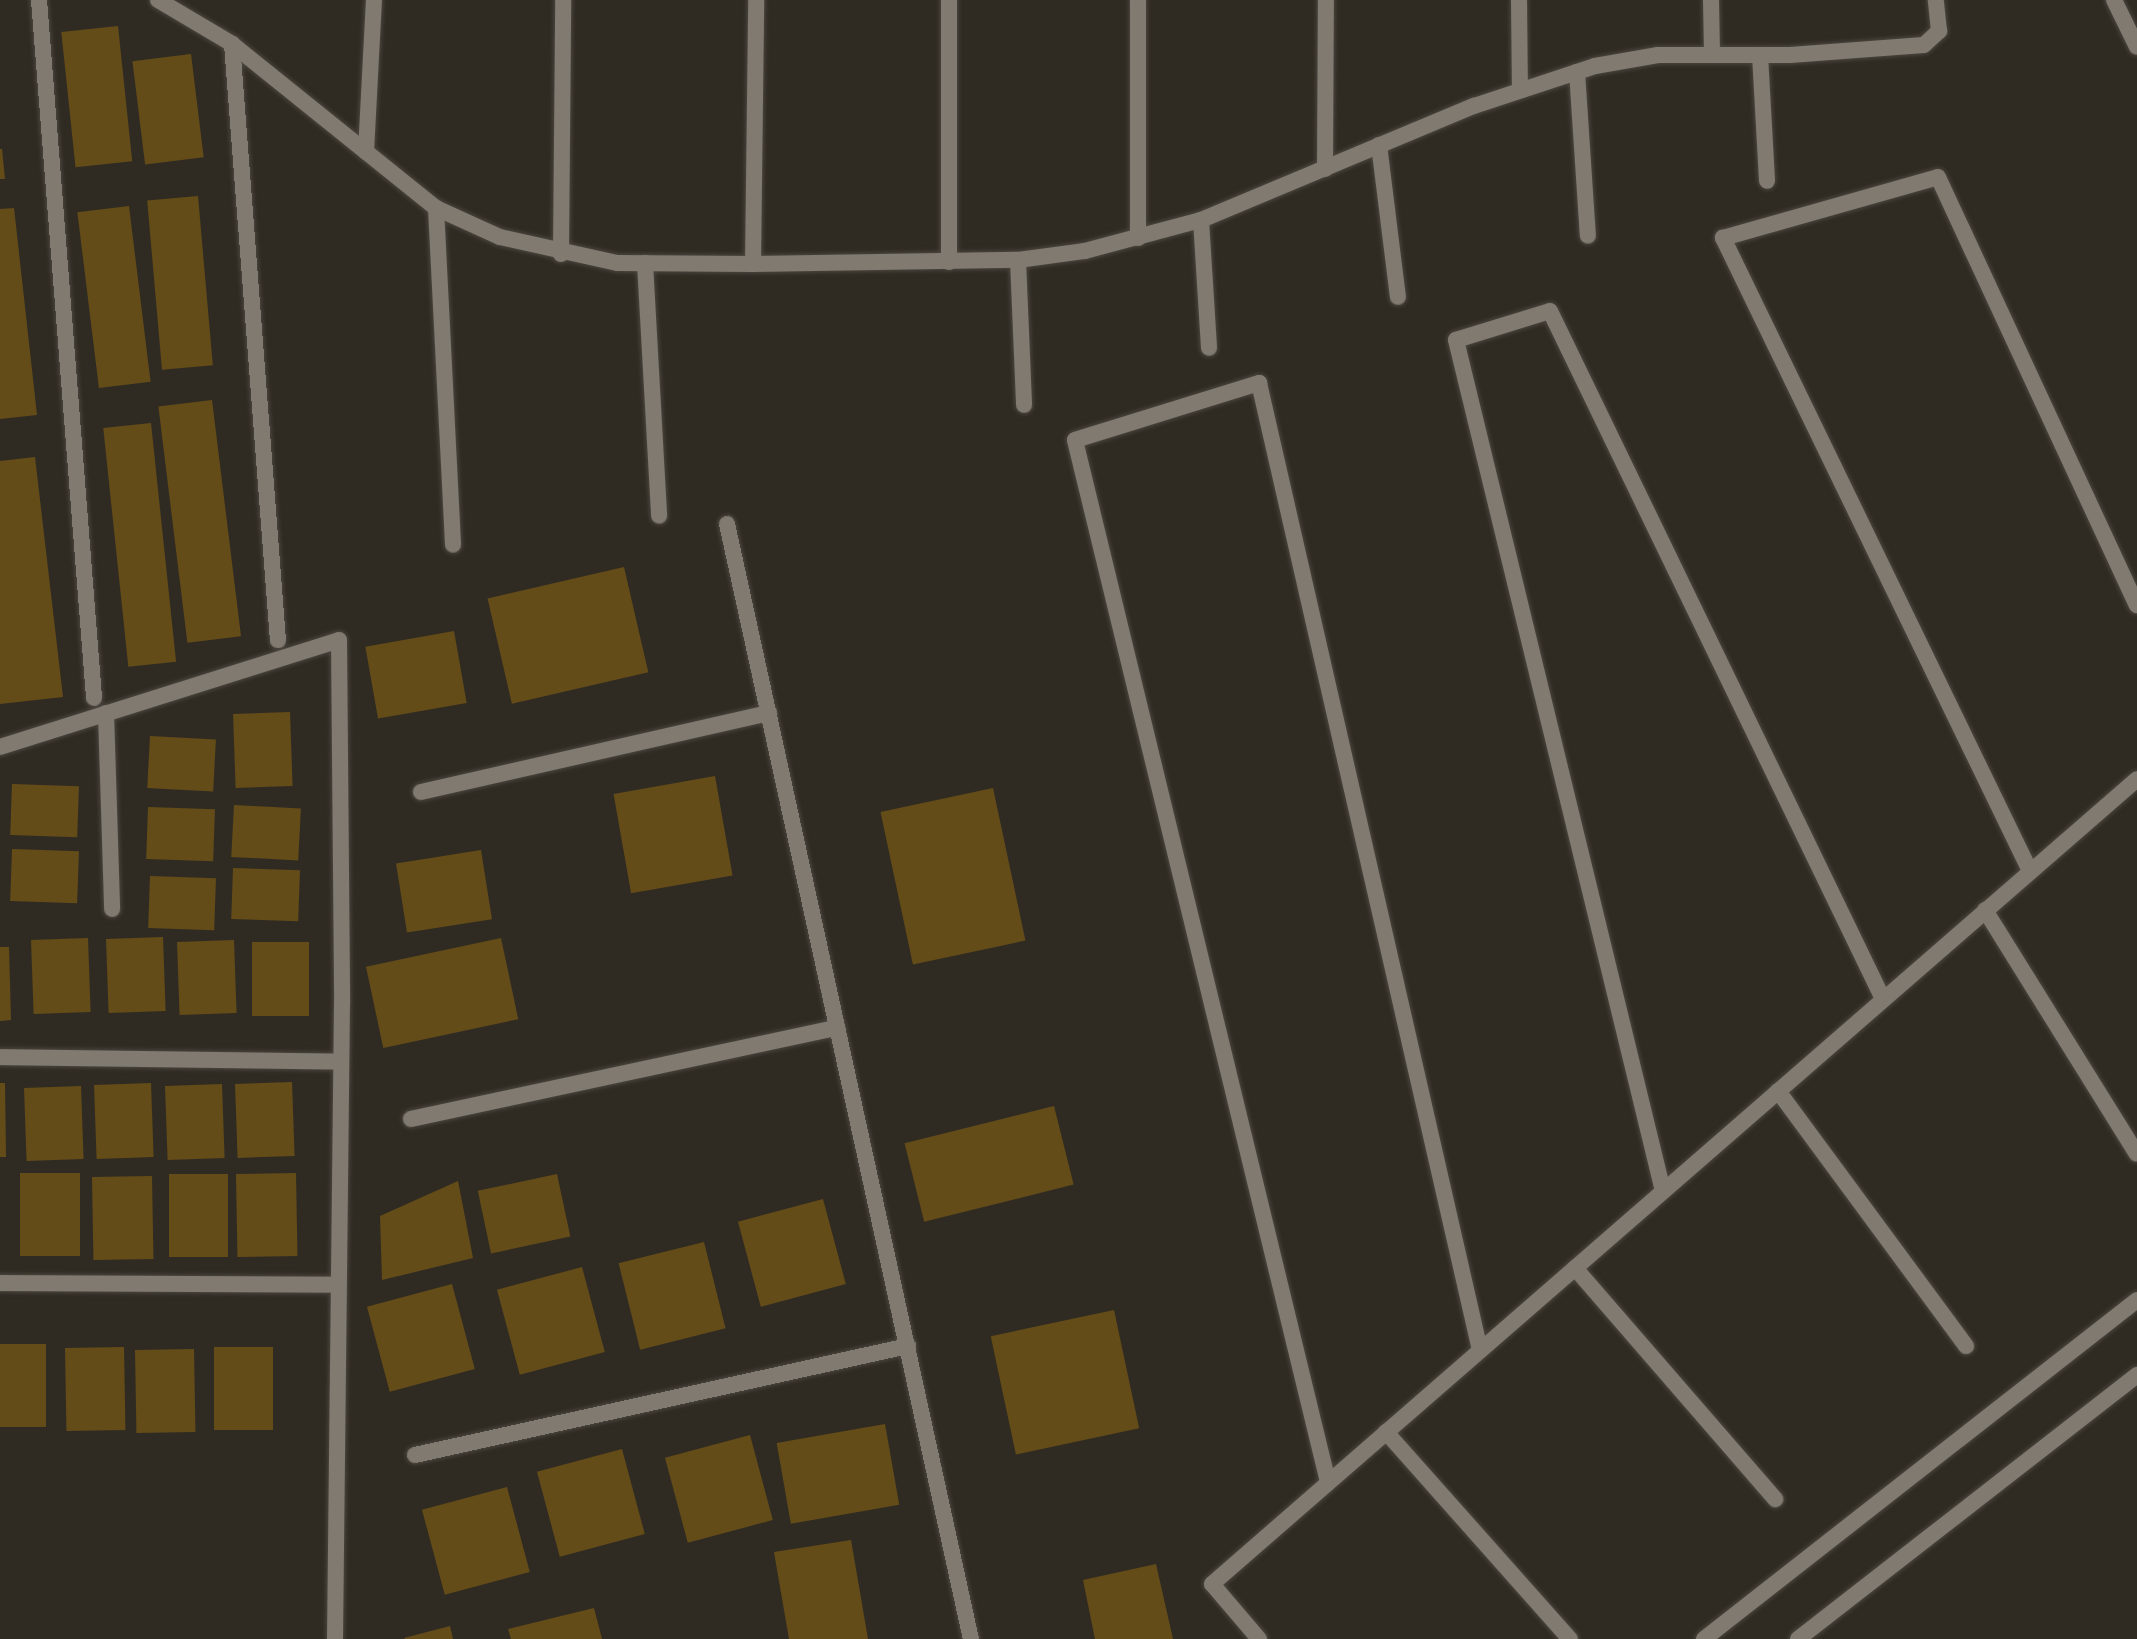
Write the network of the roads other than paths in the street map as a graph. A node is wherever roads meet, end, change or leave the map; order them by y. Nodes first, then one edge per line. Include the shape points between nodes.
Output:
1 (39, 0) edge
2 (158, 0) edge
3 (374, 0) edge
4 (563, 0) edge
5 (756, 0) edge
6 (949, 0) edge
7 (1138, 0) edge
8 (1326, 0) edge
9 (1519, 0) edge
10 (1711, 0) edge
11 (1936, 0) edge
12 (2114, 0) edge
13 (178, 5) edge
14 (232, 44) junction
15 (2137, 47) edge
16 (1712, 53) junction
17 (1760, 55) junction
18 (1577, 72) junction
19 (1520, 90) junction
20 (1379, 145) junction
21 (366, 152) junction
22 (1325, 169) junction
23 (1767, 181) dead end
24 (436, 208) junction
25 (1201, 220) junction
26 (1588, 236) dead end
27 (1138, 238) junction
28 (561, 254) junction
29 (1018, 260) junction
30 (949, 262) junction
31 (645, 263) junction
32 (753, 264) junction
33 (1398, 297) dead end
34 (1209, 348) dead end
35 (1024, 405) dead end
36 (659, 516) dead end
37 (727, 524) dead end
38 (453, 545) dead end
39 (2137, 605) edge
40 (278, 640) dead end
41 (94, 698) dead end
42 (106, 713) junction
43 (769, 713) junction
44 (0, 747) edge
45 (2137, 779) edge
46 (421, 792) dead end
47 (2030, 871) junction
48 (112, 909) dead end
49 (1985, 910) junction
50 (1883, 999) junction
51 (837, 1028) junction
52 (0, 1057) edge
53 (341, 1062) junction
54 (1778, 1091) junction
55 (411, 1119) dead end
56 (2137, 1154) edge
57 (1663, 1191) junction
58 (1575, 1268) junction
59 (0, 1283) edge
60 (336, 1285) junction
61 (2137, 1300) edge
62 (908, 1346) junction
63 (1966, 1346) dead end
64 (1480, 1350) junction
65 (2137, 1375) edge
66 (1386, 1432) junction
67 (415, 1455) dead end
68 (1328, 1482) junction
69 (1775, 1499) dead end
70 (335, 1639) edge
71 (971, 1639) edge
72 (1259, 1639) edge
73 (1570, 1639) edge
74 (1704, 1639) edge
75 (1798, 1639) edge

1 - 41 street
2 - 13 street
3 - 21 street
4 - 28 street
5 - 32 street
6 - 30 street
7 - 27 street
8 - 22 street
9 - 19 street
10 - 16 street
11 - 17 street via 1939,31 1924,45
12 - 15 street
13 - 14 street
14 - 21 street
14 - 40 street
16 - 17 street
16 - 18 street via 1658,55
17 - 23 street
18 - 19 street
18 - 26 street
19 - 20 street
20 - 22 street
20 - 33 street
21 - 24 street
22 - 25 street
24 - 28 street via 500,237
24 - 38 street
25 - 27 street
25 - 34 street
27 - 29 street
28 - 31 street
29 - 30 street
29 - 35 street
30 - 32 street
31 - 32 street
31 - 36 street
37 - 43 street
39 - 47 street via 1938,177 1723,238
42 - 44 street
42 - 48 street
42 - 53 street via 339,640
43 - 46 street
43 - 51 street
45 - 47 street
47 - 49 street
49 - 50 street
49 - 56 street
50 - 54 street
50 - 57 street via 1550,311 1456,340
51 - 55 street
51 - 62 street
52 - 53 street
53 - 60 street
54 - 57 street
54 - 63 street
57 - 58 street
58 - 64 street
58 - 69 street
59 - 60 street
60 - 70 street
61 - 74 street
62 - 67 street
62 - 71 street
64 - 66 street
64 - 68 street via 1259,383 1075,440
65 - 75 street
66 - 68 street
66 - 73 street
68 - 72 street via 1212,1584

